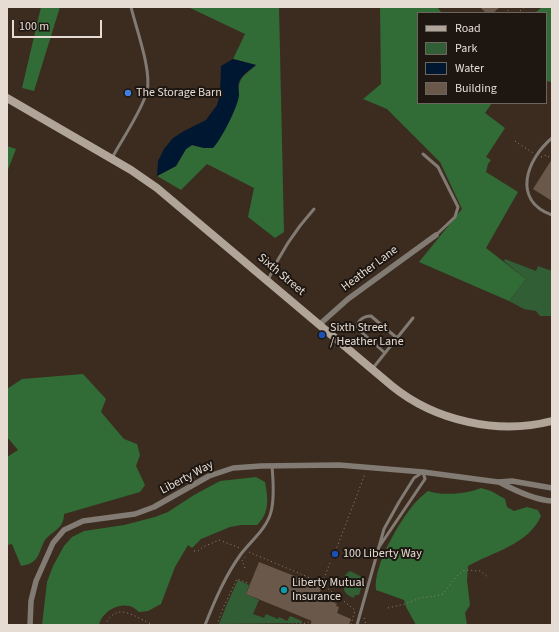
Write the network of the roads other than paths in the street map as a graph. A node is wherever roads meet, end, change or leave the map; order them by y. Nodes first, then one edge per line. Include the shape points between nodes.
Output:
1 (131, 7) edge
2 (7, 98) edge
3 (552, 138) edge
4 (423, 154) dead end
5 (112, 158) junction
6 (314, 208) dead end
7 (552, 215) edge
8 (436, 235) joint
9 (268, 280) junction
10 (413, 318) dead end
11 (320, 324) junction
12 (397, 338) junction
13 (385, 353) junction
14 (372, 369) junction
15 (552, 420) edge
16 (272, 465) junction
17 (423, 472) junction
18 (498, 482) junction
19 (552, 488) edge
20 (552, 501) edge
21 (380, 547) junction
22 (30, 625) edge
23 (206, 625) edge
24 (357, 625) edge

1 - 5 lane via 147,72 148,89
2 - 5 main road, Sixth Street
3 - 7 lane via 532,162 526,183 534,204
4 - 8 lane via 438,167 458,207 455,217
5 - 9 main road, Sixth Street via 158,188
6 - 9 lane via 286,247
8 - 11 street, Heather Lane via 348,299
9 - 11 main road, Sixth Street
10 - 12 lane
11 - 14 main road, Sixth Street
12 - 13 lane
12 - 13 lane via 371,316 363,317 359,321 358,329
13 - 14 lane
14 - 15 main road, Sixth Street via 402,394 429,409 461,420 507,426
16 - 17 street, Liberty Way via 339,465
16 - 22 street, Liberty Way via 233,468 209,476 154,507 135,514 83,521 64,530 53,543 34,587 30,601
16 - 23 lane via 271,512 262,530 230,571
17 - 18 street, Liberty Way
17 - 21 lane via 414,478 390,517
17 - 21 lane via 425,479
18 - 19 street, Liberty Way via 512,481
18 - 20 street, Liberty Way via 542,500
21 - 24 lane

